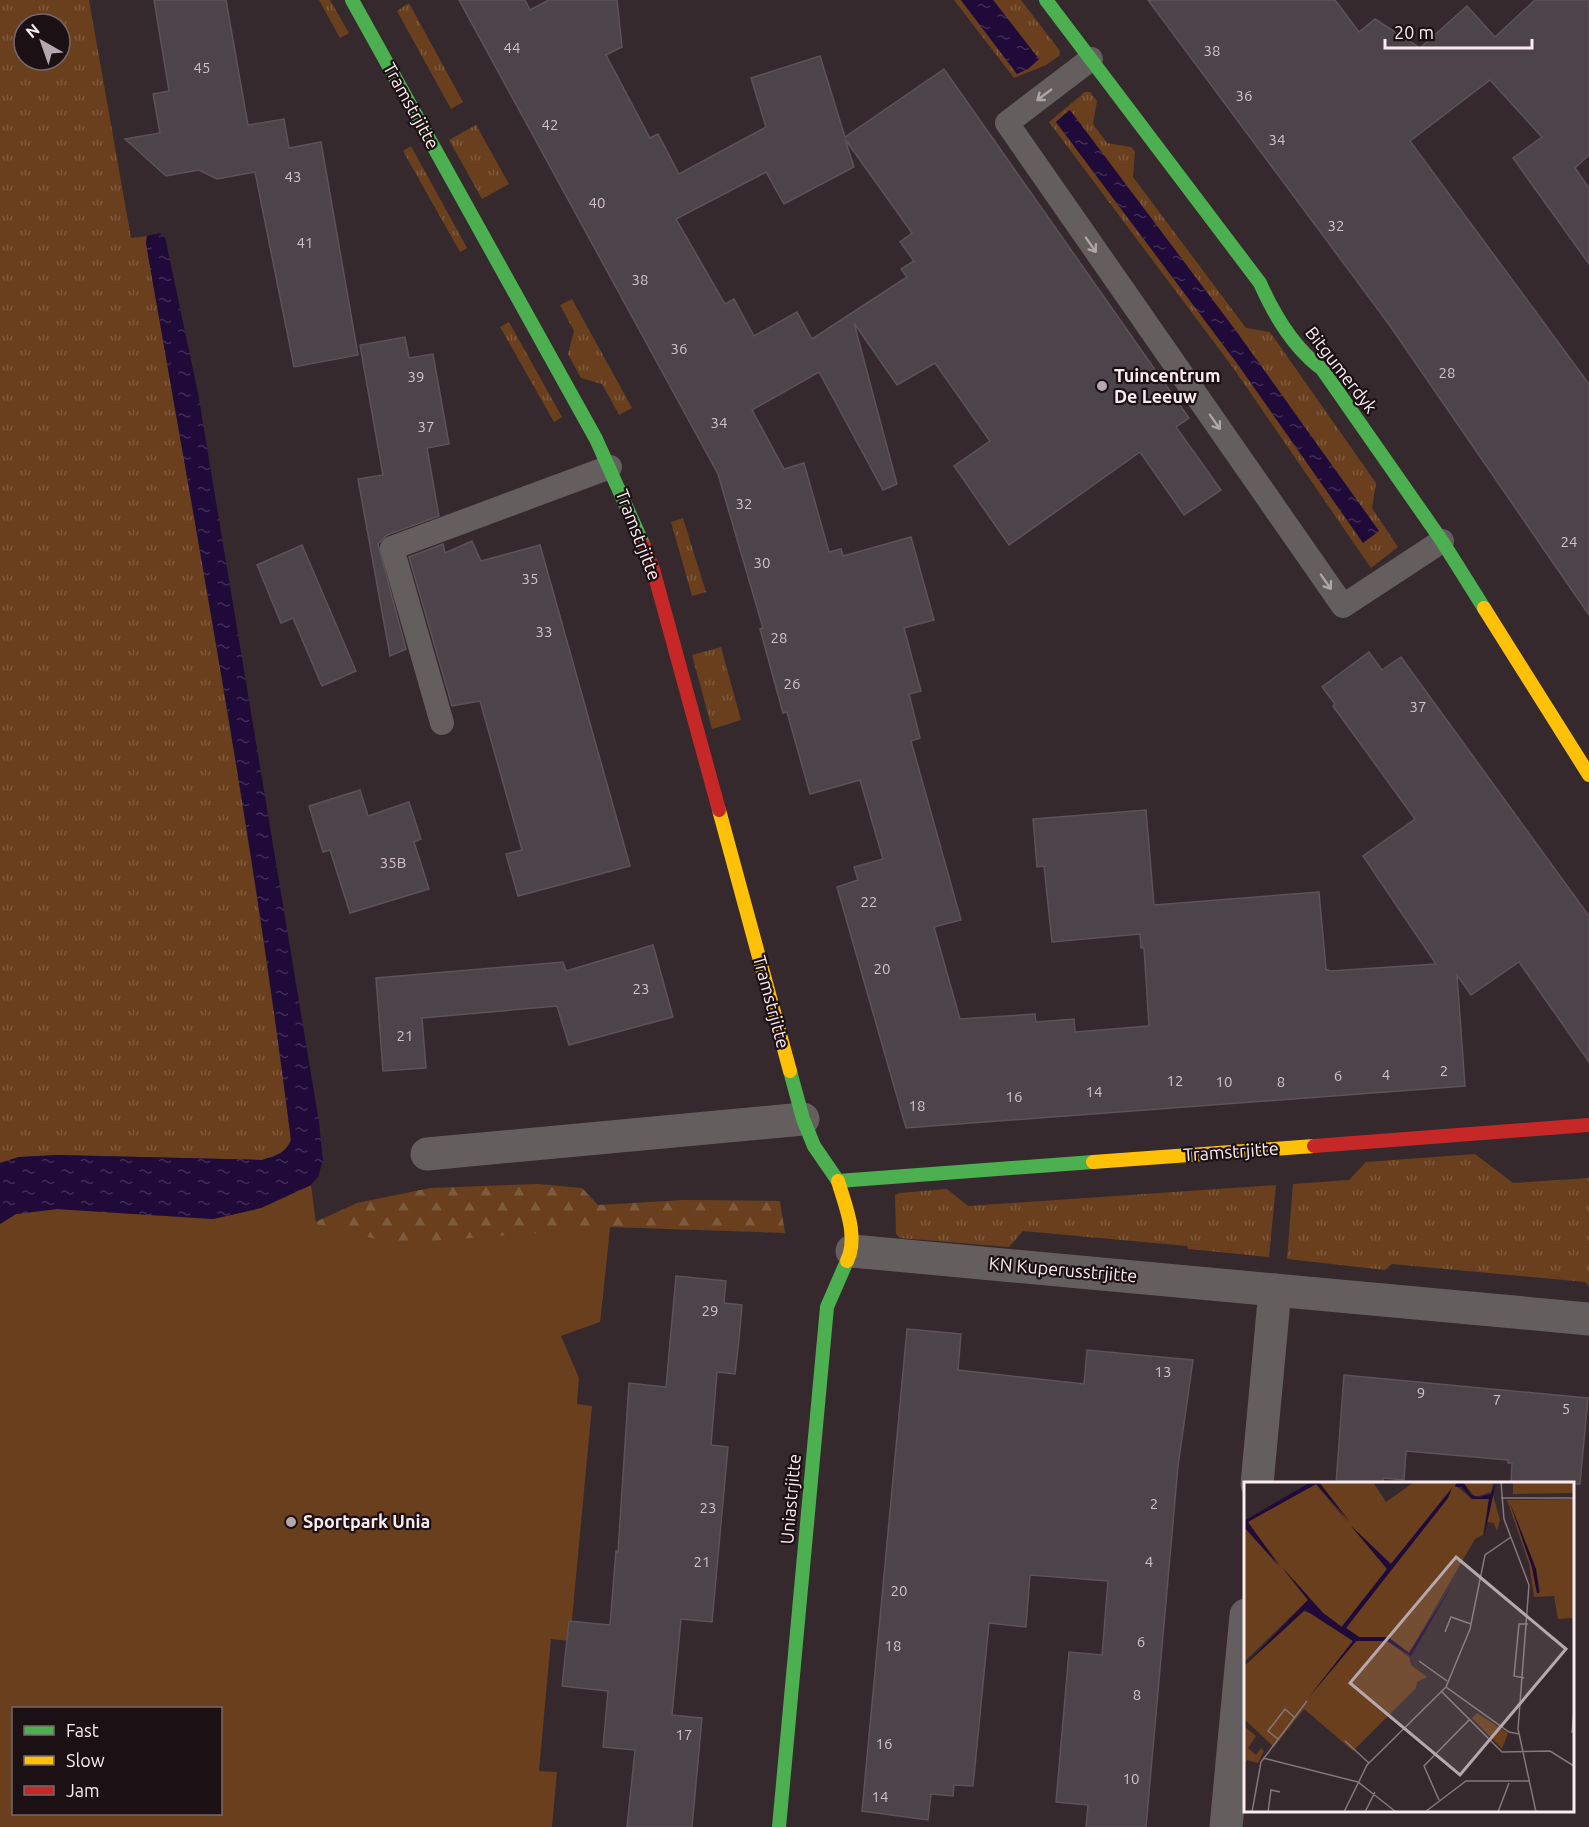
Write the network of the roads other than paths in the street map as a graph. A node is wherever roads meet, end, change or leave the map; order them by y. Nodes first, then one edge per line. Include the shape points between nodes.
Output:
1 (352, 0) edge
2 (1046, 0) edge
3 (1091, 59) junction
4 (610, 467) junction
5 (1442, 541) junction
6 (442, 723) dead end
7 (1589, 775) edge
8 (803, 1119) junction
9 (1589, 1125) edge
10 (427, 1154) dead end
11 (838, 1181) junction
12 (852, 1251) junction
13 (1275, 1290) junction
14 (1589, 1319) edge
15 (1257, 1482) edge
16 (1244, 1626) edge
17 (779, 1827) edge
18 (1226, 1827) edge

1 - 4 street, Tramstrjitte
2 - 3 street, Bitgumerdyk
3 - 5 street, Bitgumerdyk via 1260,283 1276,315 1305,356 1322,369
3 -> 5 lane via 1007,123 1342,606
4 - 6 lane via 392,548
4 - 8 street, Tramstrjitte via 653,569
5 - 7 street, Bitgumerdyk
8 - 10 street
8 - 11 street, Tramstrjitte via 814,1146
9 - 11 street, Tramstrjitte
11 - 12 street via 849,1216
12 - 13 street, KN Kuperusstrjitte
12 - 17 street, Uniastrjitte via 827,1307
13 - 14 street, KN Kuperusstrjitte
13 - 15 street
16 - 18 street

